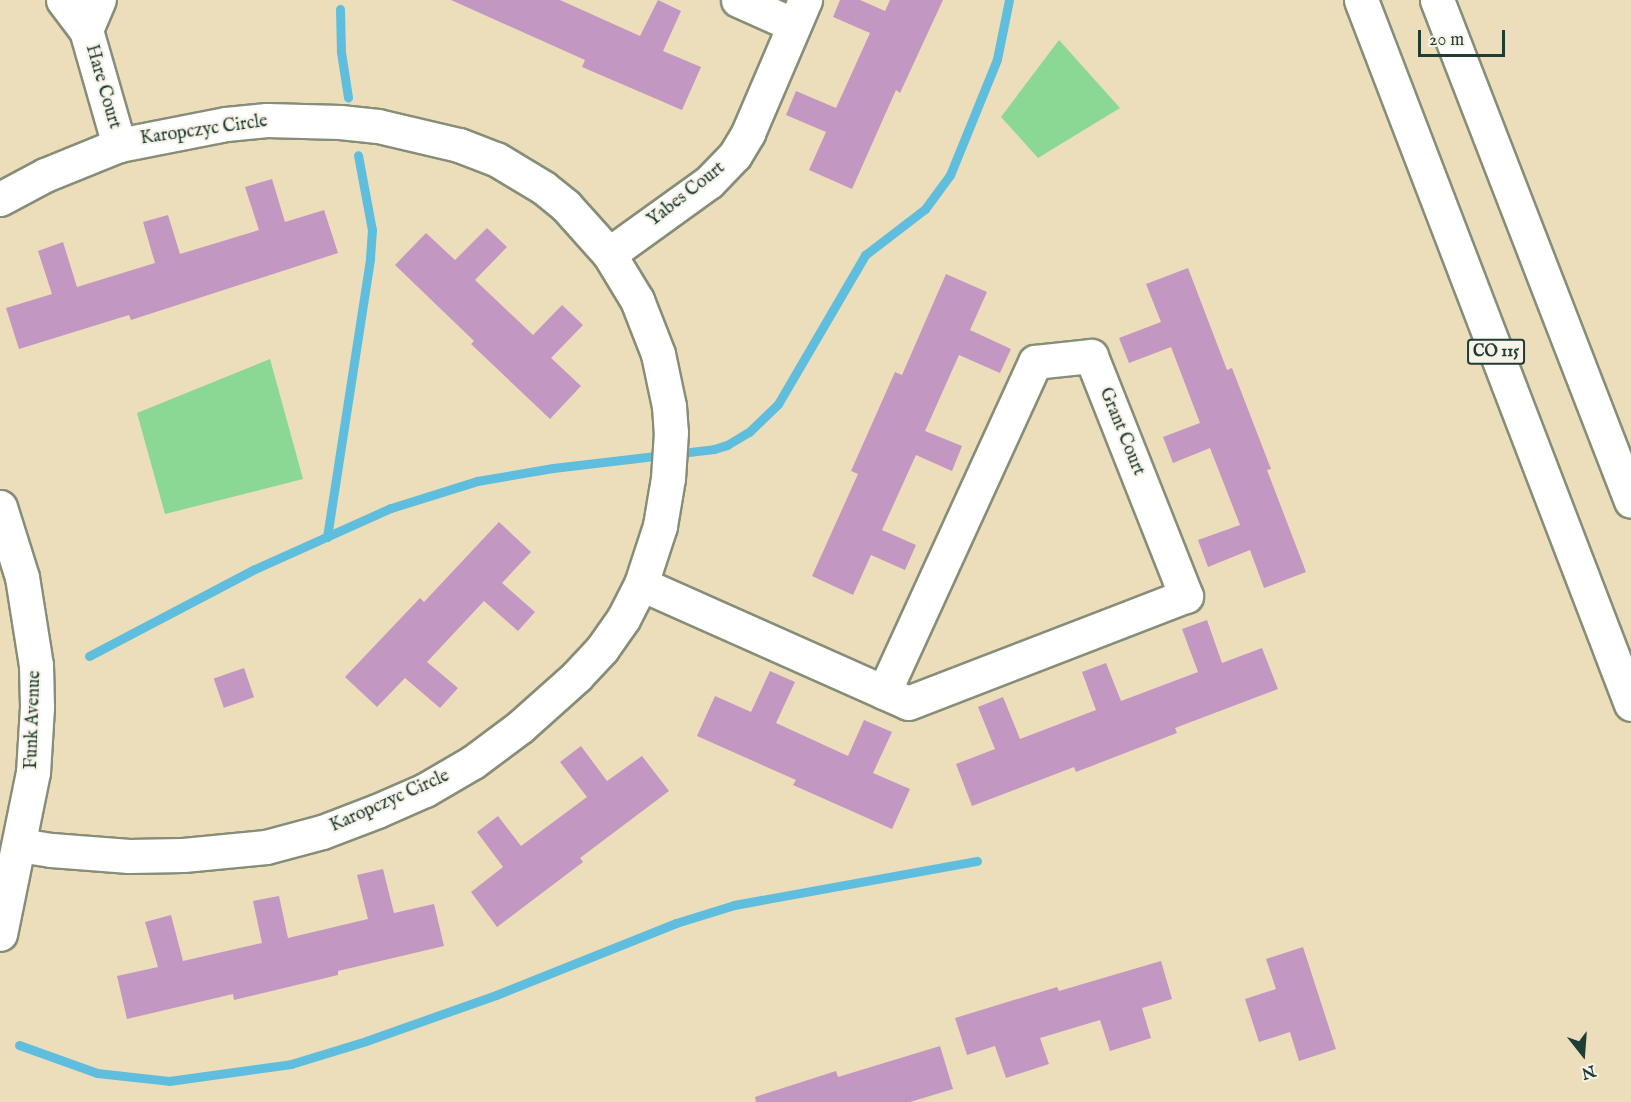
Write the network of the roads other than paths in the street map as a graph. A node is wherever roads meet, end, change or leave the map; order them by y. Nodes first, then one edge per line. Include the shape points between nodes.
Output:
1 (63, 0) edge
2 (99, 0) edge
3 (738, 0) edge
4 (1361, 0) edge
5 (1437, 0) edge
6 (800, 12) edge
7 (86, 30) junction
8 (119, 145) junction
9 (0, 199) edge
10 (609, 254) junction
11 (1631, 501) edge
12 (0, 507) edge
13 (8, 555) edge
14 (641, 584) junction
15 (884, 692) junction
16 (1631, 704) edge
17 (20, 845) junction
18 (0, 934) edge

1 - 7 main road, Hare Court
2 - 7 main road, Hare Court
3 - 6 main road, Yabes Court
4 - 16 main road, CO 115
5 - 11 main road
6 - 10 main road, Yabes Court via 735,155 709,182
7 - 8 main road, Hare Court
8 - 9 main road, Karopczyc Circle via 45,175
8 - 10 main road, Karopczyc Circle via 186,130 267,120 349,123 418,134 479,152 520,172 566,206
10 - 14 main road, Karopczyc Circle via 649,329 669,406 669,478 660,526
12 - 13 main road, Funk Avenue
13 - 17 main road, Funk Avenue via 29,617 38,707 33,772
14 - 15 main road, Grant Court
14 - 17 main road, Karopczyc Circle via 602,649 551,701 473,762 377,812 266,847 226,852 129,856
15 - 15 main road, Grant Court via 908,703 1186,596 1091,356 1035,362
17 - 18 main road, Funk Avenue

